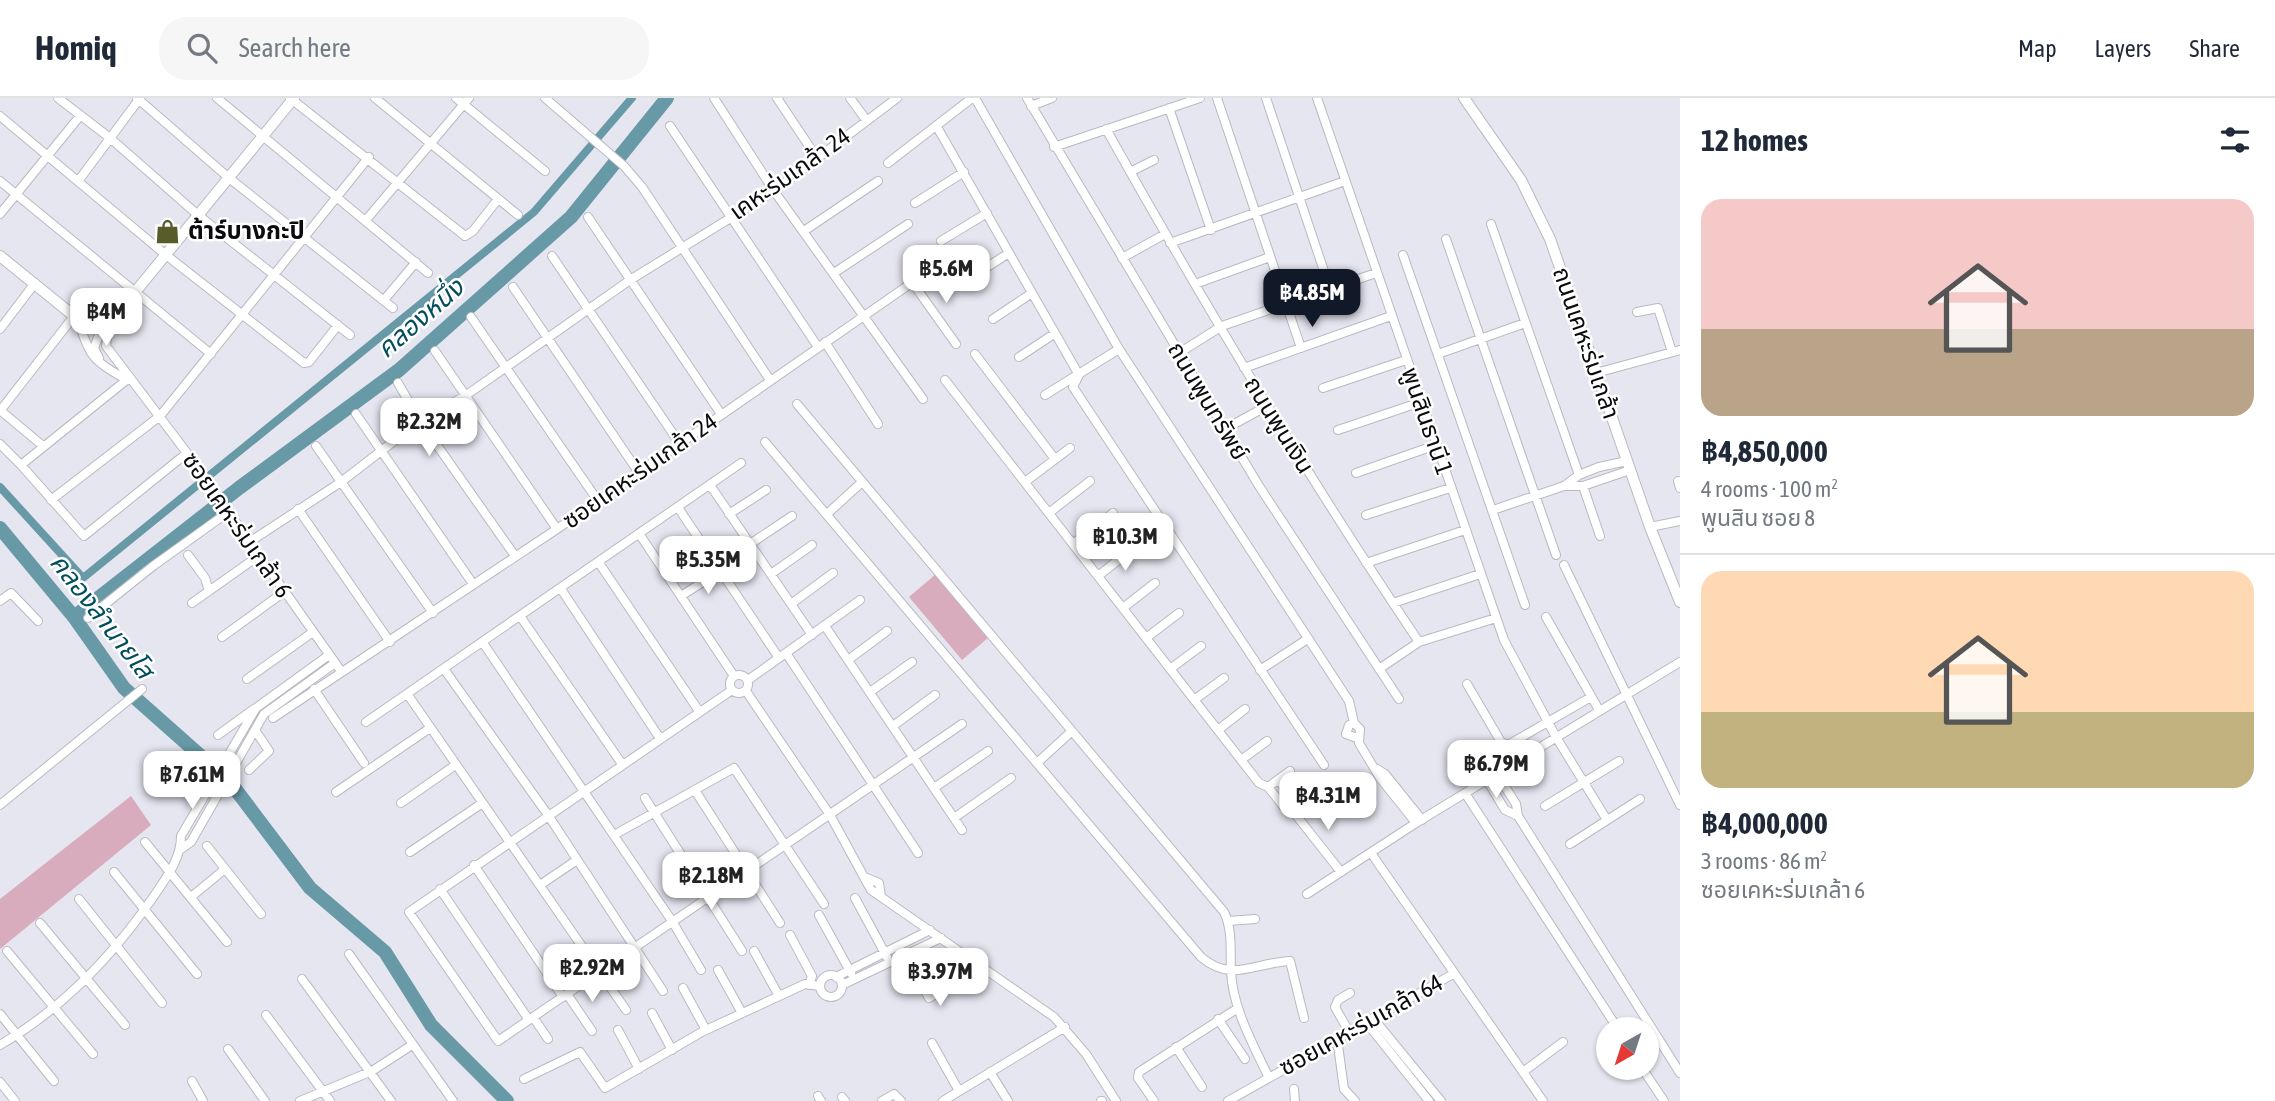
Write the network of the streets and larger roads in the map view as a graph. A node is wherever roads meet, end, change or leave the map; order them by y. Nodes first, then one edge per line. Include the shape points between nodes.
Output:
1 (58, 98) edge
2 (217, 98) edge
3 (375, 98) edge
4 (456, 98) edge
5 (714, 98) edge
6 (777, 98) edge
7 (850, 98) edge
8 (897, 98) edge
9 (974, 98) edge
10 (1052, 98) edge
11 (1200, 98) edge
12 (1217, 98) edge
13 (1266, 98) edge
14 (1317, 98) edge
15 (1464, 98) edge
16 (138, 99) edge
17 (292, 99) edge
18 (547, 99) edge
19 (466, 101) edge
20 (1029, 102) edge
21 (1169, 108) junction
22 (0, 116) edge
23 (80, 116) junction
24 (867, 121) junction
25 (670, 126) dead end
26 (937, 127) junction
27 (1106, 129) junction
28 (262, 135) junction
29 (110, 138) junction
30 (431, 144) junction
31 (1054, 146) junction
32 (48, 154) junction
33 (369, 158) junction
34 (817, 158) junction
35 (1154, 160) dead end
36 (888, 163) dead end
37 (545, 171) dead end
38 (964, 172) junction
39 (1130, 172) junction
40 (229, 178) junction
41 (79, 180) junction
42 (0, 181) edge
43 (878, 181) dead end
44 (1345, 181) junction
45 (399, 182) junction
46 (774, 191) junction
47 (16, 194) junction
48 (337, 196) junction
49 (1299, 196) junction
50 (498, 199) junction
51 (915, 203) dead end
52 (1257, 212) junction
53 (987, 213) junction
54 (0, 214) edge
55 (198, 215) junction
56 (518, 215) dead end
57 (729, 216) junction
58 (588, 217) dead end
59 (366, 220) junction
60 (908, 224) dead end
61 (1491, 224) dead end
62 (1211, 230) junction
63 (804, 231) junction
64 (1165, 234) junction
65 (306, 236) junction
66 (1446, 239) dead end
67 (941, 241) dead end
68 (1170, 243) junction
69 (682, 247) junction
70 (1009, 253) junction
71 (166, 255) junction
72 (1403, 255) dead end
73 (0, 256) edge
74 (552, 256) dead end
75 (1270, 257) junction
76 (1122, 258) junction
77 (416, 262) junction
78 (936, 265) dead end
79 (428, 273) dead end
80 (834, 273) junction
81 (1376, 273) junction
82 (275, 274) junction
83 (629, 280) junction
84 (967, 280) dead end
85 (912, 282) junction
86 (34, 283) junction
87 (1195, 284) junction
88 (513, 287) dead end
89 (1330, 289) junction
90 (136, 291) junction
91 (1032, 293) junction
92 (384, 300) junction
93 (1286, 304) junction
94 (393, 308) dead end
95 (588, 309) junction
96 (1637, 312) dead end
97 (242, 313) junction
98 (865, 316) junction
99 (1391, 316) junction
100 (471, 317) dead end
101 (76, 318) junction
102 (993, 319) dead end
103 (1525, 323) junction
104 (105, 325) junction
105 (338, 325) junction
106 (1222, 326) junction
107 (0, 329) edge
108 (1054, 334) junction
109 (350, 335) dead end
110 (547, 338) junction
111 (1480, 339) junction
112 (956, 344) dead end
113 (822, 345) junction
114 (1301, 348) junction
115 (1119, 349) junction
116 (435, 351) dead end
117 (1676, 351) edge
118 (1179, 353) junction
119 (211, 354) junction
120 (975, 354) dead end
121 (1438, 354) junction
122 (1019, 357) dead end
123 (1406, 360) junction
124 (105, 366) junction
125 (505, 366) junction
126 (1244, 368) junction
127 (1596, 373) junction
128 (1079, 375) junction
129 (129, 379) junction
130 (770, 380) junction
131 (945, 380) dead end
132 (398, 383) dead end
133 (1323, 388) dead end
134 (465, 396) junction
135 (1045, 396) dead end
136 (923, 399) dead end
137 (1421, 402) junction
138 (797, 404) dead end
139 (1267, 406) junction
140 (0, 411) edge
141 (721, 414) junction
142 (356, 415) dead end
143 (160, 416) junction
144 (420, 421) junction
145 (878, 424) dead end
146 (1225, 429) junction
147 (1338, 430) dead end
148 (765, 442) dead end
149 (680, 443) junction
150 (0, 444) edge
151 (1436, 445) junction
152 (43, 446) junction
153 (316, 446) dead end
154 (1070, 448) dead end
155 (187, 453) junction
156 (380, 453) junction
157 (1055, 459) junction
158 (741, 463) dead end
159 (21, 465) junction
160 (1628, 466) junction
161 (639, 473) junction
162 (1356, 473) dead end
163 (1583, 473) junction
164 (1090, 481) dead end
165 (341, 482) junction
166 (1025, 482) junction
167 (861, 483) junction
168 (710, 485) junction
169 (1588, 485) junction
170 (1564, 486) junction
171 (1450, 488) junction
172 (765, 490) dead end
173 (1535, 495) junction
174 (51, 500) junction
175 (598, 501) junction
176 (298, 509) junction
177 (679, 509) junction
178 (1493, 510) junction
179 (226, 511) junction
180 (1049, 513) junction
181 (1113, 513) dead end
182 (729, 514) junction
183 (827, 514) junction
184 (1366, 515) dead end
185 (792, 516) dead end
186 (1680, 521) edge
187 (1650, 527) junction
188 (557, 529) junction
189 (1465, 530) junction
190 (640, 535) junction
191 (1600, 536) dead end
192 (248, 543) junction
193 (750, 544) junction
194 (1073, 544) junction
195 (812, 545) dead end
196 (1135, 547) dead end
197 (187, 555) dead end
198 (1556, 555) dead end
199 (515, 556) junction
200 (257, 557) junction
201 (599, 563) junction
202 (1366, 563) junction
203 (1564, 565) dead end
204 (720, 571) junction
205 (833, 573) dead end
206 (771, 574) junction
207 (1480, 574) junction
208 (1098, 576) junction
209 (1155, 583) dead end
210 (473, 584) junction
211 (561, 589) junction
212 (209, 591) junction
213 (284, 592) junction
214 (681, 596) junction
215 (860, 600) dead end
216 (0, 601) edge
217 (1680, 601) edge
218 (192, 603) dead end
219 (1393, 603) junction
220 (791, 604) junction
221 (1525, 606) dead end
222 (1123, 608) junction
223 (433, 613) junction
224 (1179, 613) dead end
225 (520, 615) junction
226 (1546, 617) dead end
227 (88, 618) dead end
228 (1496, 618) junction
229 (38, 621) dead end
230 (825, 626) junction
231 (887, 631) dead end
232 (313, 632) junction
233 (812, 635) junction
234 (222, 637) dead end
235 (1146, 638) junction
236 (1306, 640) junction
237 (390, 642) junction
238 (1419, 642) junction
239 (483, 643) junction
240 (1201, 646) dead end
241 (329, 655) junction
242 (783, 655) junction
243 (848, 660) junction
244 (912, 662) dead end
245 (1680, 662) edge
246 (338, 667) junction
247 (444, 669) junction
248 (1170, 669) junction
249 (1379, 669) junction
250 (1260, 670) junction
251 (734, 676) junction
252 (1224, 678) dead end
253 (247, 679) dead end
254 (748, 680) junction
255 (1466, 684) dead end
256 (142, 689) dead end
257 (314, 690) junction
258 (732, 690) junction
259 (746, 691) junction
260 (870, 692) junction
261 (1627, 692) junction
262 (408, 695) junction
263 (935, 695) dead end
264 (1591, 697) junction
265 (1399, 699) dead end
266 (1194, 700) junction
267 (256, 708) junction
268 (1245, 709) dead end
269 (1599, 710) junction
270 (699, 711) junction
271 (250, 718) junction
272 (273, 718) dead end
273 (366, 722) dead end
274 (1549, 723) junction
275 (962, 724) dead end
276 (257, 726) junction
277 (893, 726) junction
278 (430, 728) junction
279 (1217, 730) junction
280 (1072, 731) junction
281 (218, 735) dead end
282 (659, 737) junction
283 (1556, 737) junction
284 (1268, 741) dead end
285 (988, 751) dead end
286 (915, 758) junction
287 (1241, 760) junction
288 (1619, 761) dead end
289 (1037, 762) junction
290 (364, 763) dead end
291 (622, 764) junction
292 (1324, 765) dead end
293 (454, 766) junction
294 (249, 770) dead end
295 (1290, 771) dead end
296 (1497, 774) junction
297 (1011, 778) dead end
298 (1279, 780) junction
299 (1487, 780) junction
300 (1584, 782) junction
301 (873, 785) junction
302 (1268, 787) junction
303 (934, 788) junction
304 (584, 790) junction
305 (336, 792) dead end
306 (696, 792) junction
307 (1465, 793) junction
308 (645, 799) dead end
309 (1640, 799) dead end
310 (401, 803) dead end
311 (481, 804) junction
312 (0, 806) edge
313 (1545, 806) dead end
314 (1680, 806) edge
315 (1292, 810) junction
316 (655, 814) junction
317 (548, 815) junction
318 (830, 815) junction
319 (1518, 817) junction
320 (954, 818) junction
321 (1607, 820) junction
322 (1419, 821) junction
323 (962, 830) dead end
324 (614, 835) junction
325 (510, 841) junction
326 (145, 842) dead end
327 (787, 844) junction
328 (1570, 844) dead end
329 (207, 846) dead end
330 (181, 849) junction
331 (410, 852) dead end
332 (918, 853) dead end
333 (1371, 853) junction
334 (577, 860) junction
335 (474, 865) junction
336 (225, 869) junction
337 (747, 870) junction
338 (170, 871) junction
339 (114, 872) dead end
340 (1341, 872) junction
341 (867, 878) junction
342 (540, 885) junction
343 (440, 889) junction
344 (1307, 894) dead end
345 (709, 896) junction
346 (881, 896) junction
347 (191, 897) junction
348 (855, 898) dead end
349 (79, 899) dead end
350 (824, 904) dead end
351 (144, 910) junction
352 (261, 914) dead end
353 (819, 915) dead end
354 (1255, 919) dead end
355 (672, 921) junction
356 (1228, 921) junction
357 (40, 923) dead end
358 (780, 923) dead end
359 (930, 930) junction
360 (790, 935) dead end
361 (941, 938) junction
362 (228, 942) dead end
363 (899, 946) junction
364 (634, 947) junction
365 (118, 948) junction
366 (7, 951) dead end
367 (742, 951) dead end
368 (754, 951) dead end
369 (885, 953) junction
370 (349, 954) dead end
371 (905, 955) junction
372 (946, 959) dead end
373 (890, 962) junction
374 (701, 970) dead end
375 (718, 970) dead end
376 (849, 970) junction
377 (600, 972) junction
378 (1231, 973) junction
379 (197, 974) dead end
380 (1453, 974) junction
381 (836, 977) junction
382 (86, 979) junction
383 (302, 979) dead end
384 (854, 979) junction
385 (809, 985) junction
386 (842, 985) junction
387 (820, 986) junction
388 (683, 988) dead end
389 (663, 991) dead end
390 (1350, 993) dead end
391 (565, 995) junction
392 (779, 996) junction
393 (162, 1003) dead end
394 (55, 1008) junction
395 (1238, 1008) junction
396 (626, 1010) dead end
397 (652, 1013) dead end
398 (742, 1013) junction
399 (0, 1014) edge
400 (266, 1015) dead end
401 (1610, 1017) edge
402 (1304, 1018) dead end
403 (531, 1019) junction
404 (1218, 1019) junction
405 (1370, 1020) junction
406 (125, 1025) dead end
407 (1065, 1027) junction
408 (707, 1029) junction
409 (618, 1030) dead end
410 (592, 1031) dead end
411 (1349, 1032) junction
412 (17, 1035) junction
413 (1337, 1038) junction
414 (548, 1039) dead end
415 (1563, 1042) dead end
416 (932, 1043) dead end
417 (0, 1045) edge
418 (412, 1045) junction
419 (1176, 1047) junction
420 (228, 1049) dead end
421 (672, 1050) junction
422 (93, 1054) dead end
423 (1245, 1059) dead end
424 (639, 1069) junction
425 (372, 1071) junction
426 (990, 1072) junction
427 (1523, 1072) junction
428 (1680, 1073) edge
429 (1268, 1076) junction
430 (524, 1079) dead end
431 (1651, 1080) edge
432 (54, 1081) dead end
433 (192, 1081) dead end
434 (0, 1082) edge
435 (1202, 1087) dead end
436 (1294, 1089) dead end
437 (959, 1091) junction
438 (324, 1093) junction
439 (1434, 1100) edge
440 (15, 1101) edge
441 (203, 1101) edge
442 (265, 1101) edge
443 (300, 1101) edge
444 (330, 1101) edge
445 (391, 1101) edge
446 (453, 1101) edge
447 (882, 1101) edge
448 (901, 1101) edge
449 (943, 1101) edge
450 (1008, 1101) edge
451 (1116, 1101) edge
452 (1154, 1101) edge
453 (1228, 1101) edge
454 (1295, 1101) edge
455 (1355, 1101) edge
456 (1544, 1101) edge
457 (1664, 1101) edge

1 - 23 street
2 - 28 street
3 - 30 street
4 - 19 street
5 - 46 street
6 - 34 street
7 - 24 street
8 - 24 street, เคหะร่มเกล้า 24
9 - 26 street
9 - 115 street
10 - 20 street
11 - 21 street
12 - 52 street
13 - 49 street
14 - 44 street, พูนสินธานี 1
15 - 127 street, ถนนเคหะร่มเกล้า via 1521,180 1540,218
16 - 29 street
16 - 40 street
17 - 28 street
17 - 33 street
18 - 69 street via 624,166
19 - 30 street
19 - 37 street
20 - 31 street, ถนนพูนทรัพย์
21 - 27 street
21 - 62 street
22 - 32 street
23 - 29 street
23 - 32 street
24 - 34 street, เคหะร่มเกล้า 24
25 - 57 street
26 - 36 street
26 - 38 street
27 - 31 street
27 - 39 street, ถนนพูนเงิน
28 - 40 street
28 - 48 street
29 - 41 street
29 - 55 street
30 - 45 street
30 - 50 street
31 - 76 street, ถนนพูนทรัพย์
32 - 41 street
32 - 47 street
33 - 45 street
33 - 48 street
34 - 46 street, เคหะร่มเกล้า 24
35 - 39 street
38 - 51 street
38 - 53 street
39 - 64 street, ถนนพูนเงิน
40 - 55 street
40 - 65 street
41 - 71 street
42 - 47 street
43 - 63 street
44 - 49 street
44 - 81 street, พูนสินธานี 1
45 - 50 street via 465,236
45 - 59 street
46 - 57 street, เคหะร่มเกล้า 24
46 - 63 street
47 - 54 street
47 - 90 street
48 - 59 street
48 - 65 street
49 - 52 street
49 - 89 street
50 - 56 street
52 - 62 street
52 - 75 street
53 - 67 street
53 - 70 street
55 - 71 street
55 - 82 street
57 - 69 street, เคหะร่มเกล้า 24
57 - 113 street
58 - 83 street
59 - 77 street
60 - 80 street
61 - 103 street
62 - 68 street
63 - 80 street
64 - 68 street, ถนนพูนเงิน
64 - 76 street
65 - 82 street
65 - 92 street
66 - 111 street
68 - 87 street, ถนนพูนเงิน
69 - 83 street, เคหะร่มเกล้า 24
69 - 130 street
70 - 84 street
70 - 91 street
71 - 90 street
71 - 97 street
72 - 121 street
73 - 86 street
74 - 95 street
75 - 87 street
75 - 93 street
76 - 118 street, ถนนพูนทรัพย์
77 - 79 street
77 - 92 street
78 - 85 street, ซอยเคหะร่มเกล้า 24
80 - 98 street
81 - 89 street
81 - 99 street, พูนสินธานี 1
82 - 97 street
82 - 105 street
83 - 95 street, เคหะร่มเกล้า 24
83 - 141 street
85 - 98 street, ซอยเคหะร่มเกล้า 24
85 - 112 street
86 - 101 street
86 - 107 street
87 - 106 street, ถนนพูนเงิน
88 - 110 street
89 - 93 street
90 - 104 street
90 - 119 street
91 - 102 street
91 - 108 street
92 - 94 street
93 - 106 street
93 - 114 street
95 - 110 street, เคหะร่มเกล้า 24
95 - 149 street
96 - 117 street via 1658,308
97 - 105 street via 305,363
97 - 119 street
98 - 113 street, ซอยเคหะร่มเกล้า 24
98 - 136 street
99 - 114 street
99 - 123 street, พูนสินธานี 1
100 - 125 street
101 - 104 street via 88,327
101 - 124 street, ซอยเคหะร่มเกล้า 6 via 86,348
101 - 140 street
103 - 111 street
103 - 163 street
104 - 124 street via 94,348
104 - 129 street, ซอยเคหะร่มเกล้า 6 via 106,346
105 - 109 street
106 - 118 street
106 - 126 street, ถนนพูนเงิน
108 - 122 street
108 - 128 street
110 - 125 street, เคหะร่มเกล้า 24
110 - 161 street
111 - 121 street
111 - 173 street
113 - 130 street, ซอยเคหะร่มเกล้า 24
113 - 145 street
114 - 126 street
115 - 128 street
115 - 236 street
116 - 134 street
117 - 127 street
118 - 146 street, ถนนพูนทรัพย์
119 - 143 street
120 - 157 street
121 - 178 street
123 - 133 street
123 - 137 street, พูนสินธานี 1
124 - 129 street, ซอยเคหะร่มเกล้า 6
125 - 134 street, เคหะร่มเกล้า 24
125 - 175 street
126 - 139 street, ถนนพูนเงิน
127 - 160 street, ถนนเคหะร่มเกล้า
128 - 135 street
128 - 250 street via 1073,387
129 - 143 street, ซอยเคหะร่มเกล้า 6
129 - 152 street
130 - 141 street, ซอยเคหะร่มเกล้า 24
131 - 166 street
132 - 144 street
134 - 144 street, เคหะร่มเกล้า 24
134 - 188 street
137 - 147 street
137 - 151 street, พูนสินธานี 1
138 - 167 street
139 - 146 street
139 - 202 street, ถนนพูนเงิน
140 - 152 street
141 - 149 street, ซอยเคหะร่มเกล้า 24
142 - 156 street
143 - 155 street, ซอยเคหะร่มเกล้า 6
143 - 174 street
144 - 156 street, เคหะร่มเกล้า 24
144 - 199 street
146 - 249 street, ถนนพูนทรัพย์
148 - 183 street
149 - 161 street, ซอยเคหะร่มเกล้า 24
150 - 159 street
151 - 162 street
151 - 171 street, พูนสินธานี 1
152 - 159 street
153 - 165 street
154 - 157 street
155 - 174 street via 84,536
155 - 179 street, ซอยเคหะร่มเกล้า 6
156 - 165 street, เคหะร่มเกล้า 24
156 - 210 street
157 - 166 street
158 - 168 street
159 - 174 street
160 - 163 street
160 - 169 street
160 - 187 street, ถนนเคหะร่มเกล้า
161 - 175 street, ซอยเคหะร่มเกล้า 24
163 - 169 street
163 - 170 street
164 - 180 street
165 - 176 street, เคหะร่มเกล้า 24
165 - 223 street
166 - 180 street
167 - 183 street
167 - 280 street
168 - 177 street
168 - 182 street
169 - 170 street
169 - 191 street
170 - 173 street
171 - 184 street
171 - 189 street, พูนสินธานี 1
172 - 182 street
173 - 178 street
173 - 198 street
175 - 188 street, ซอยเคหะร่มเกล้า 24
176 - 192 street, เคหะร่มเกล้า 24
176 - 237 street
177 - 190 street
177 - 204 street
178 - 221 street
179 - 192 street, ซอยเคหะร่มเกล้า 6
179 - 227 street
180 - 194 street
181 - 194 street
182 - 193 street
183 - 289 street
185 - 193 street
186 - 187 street
187 - 217 street, ถนนเคหะร่มเกล้า
188 - 199 street, ซอยเคหะร่มเกล้า 24
189 - 202 street
189 - 207 street, พูนสินธานี 1
190 - 201 street
190 - 214 street
192 - 200 street, ซอยเคหะร่มเกล้า 6
193 - 206 street
194 - 208 street
195 - 206 street
196 - 208 street
197 - 212 street
199 - 210 street, ซอยเคหะร่มเกล้า 24
200 - 212 street
200 - 213 street, ซอยเคหะร่มเกล้า 6
201 - 211 street
201 - 270 street
202 - 219 street, ถนนพูนเงิน
203 - 261 street
204 - 214 street
204 - 242 street
205 - 220 street
206 - 220 street
207 - 219 street
207 - 228 street, พูนสินธานี 1
208 - 222 street
209 - 222 street
210 - 223 street, ซอยเคหะร่มเกล้า 24
211 - 225 street
211 - 282 street
212 - 218 street
213 - 232 street, ซอยเคหะร่มเกล้า 6
213 - 234 street
214 - 251 street
215 - 230 street
216 - 229 street via 11,593
219 - 238 street, ถนนพูนเงิน
220 - 233 street
222 - 235 street
223 - 237 street, ซอยเคหะร่มเกล้า 24
224 - 235 street
225 - 239 street
225 - 291 street
226 - 264 street
228 - 238 street
228 - 274 street, พูนสินธานี 1
230 - 233 street
230 - 243 street
231 - 243 street
232 - 241 street, ซอยเคหะร่มเกล้า 6
232 - 253 street
233 - 242 street
235 - 248 street
236 - 250 street
236 - 322 street via 1352,707 1354,723 1361,732 1357,738 1380,778
237 - 246 street, ซอยเคหะร่มเกล้า 24
238 - 249 street
239 - 247 street
239 - 304 street
240 - 248 street
241 - 246 street, ซอยเคหะร่มเกล้า 6
241 - 267 street
242 - 254 street
242 - 301 street
243 - 260 street
244 - 260 street
245 - 261 street
246 - 257 street
246 - 276 street via 264,714
247 - 262 street
247 - 317 street
248 - 266 street
249 - 265 street, ถนนพูนทรัพย์
250 - 292 street
251 - 254 street
251 - 258 street
252 - 266 street
254 - 259 street
255 - 274 street via 1504,744 1512,745
256 - 312 street
257 - 272 street
257 - 290 street
258 - 259 street
258 - 270 street
259 - 318 street
260 - 277 street
261 - 269 street
261 - 314 street
262 - 273 street
262 - 278 street
263 - 277 street
264 - 269 street
264 - 274 street
266 - 279 street
267 - 271 street
267 - 281 street
268 - 279 street
269 - 283 street
270 - 282 street
271 - 276 street
271 - 330 street via 181,836
274 - 283 street, พูนสินธานี 1
275 - 286 street
276 - 294 street via 269,751
276 - 330 street via 191,842
277 - 286 street
278 - 293 street
278 - 305 street
279 - 287 street
280 - 289 street
280 - 356 street
282 - 291 street
283 - 296 street
283 - 300 street, พูนสินธานี 1
284 - 287 street
285 - 303 street
286 - 301 street
286 - 303 street
287 - 302 street via 1259,783
288 - 300 street
289 - 378 street via 1201,957 1215,969
291 - 304 street
293 - 310 street
293 - 311 street
295 - 298 street
296 - 299 street
296 - 319 street via 1516,804
297 - 320 street
298 - 302 street
298 - 315 street via 1293,802
299 - 307 street
299 - 319 street via 1505,810
300 - 313 street
300 - 321 street, พูนสินธานี 1
301 - 318 street
301 - 332 street
302 - 315 street
303 - 320 street
304 - 317 street
304 - 324 street
306 - 316 street
306 - 327 street via 734,768
306 - 337 street
307 - 322 street
307 - 401 street
308 - 316 street
309 - 321 street
311 - 325 street
311 - 331 street
315 - 340 street
316 - 324 street
316 - 345 street
317 - 325 street
317 - 334 street
318 - 327 street
318 - 341 street
319 - 428 street
320 - 323 street
321 - 328 street
322 - 333 street
324 - 355 street
325 - 335 street
325 - 342 street
326 - 338 street
327 - 337 street
327 - 350 street
329 - 336 street
330 - 338 street
333 - 340 street
333 - 380 street, ซอยเคหะร่มเกล้า 64
334 - 342 street
334 - 364 street
335 - 343 street
335 - 391 street
336 - 347 street
336 - 352 street
337 - 345 street
337 - 358 street
338 - 347 street
338 - 351 street
339 - 351 street
340 - 344 street
341 - 346 street
341 - 346 street via 879,883
342 - 377 street
343 - 403 street
343 - 403 street via 409,914 497,1040
345 - 355 street
345 - 367 street
346 - 359 street
347 - 362 street
348 - 369 street
349 - 365 street
351 - 365 street
351 - 379 street
353 - 376 street
354 - 356 street
355 - 364 street
355 - 374 street
356 - 378 street
357 - 382 street
359 - 361 street
359 - 363 street
360 - 385 street via 812,976
361 - 371 street
361 - 407 street via 1041,1005
363 - 369 street
363 - 371 street
364 - 377 street
364 - 389 street
365 - 382 street
365 - 393 street
366 - 394 street
368 - 392 street
369 - 373 street
369 - 376 street
370 - 418 street
371 - 372 street via 929,998 958,980
371 - 373 street
373 - 384 street
375 - 398 street
376 - 381 street
376 - 384 street
377 - 391 street
377 - 396 street
378 - 395 street
378 - 402 street via 1290,961
380 - 405 street, ซอยเคหะร่มเกล้า 64
380 - 427 street
381 - 386 street
381 - 387 street via 826,976
382 - 394 street
382 - 406 street
383 - 425 street
384 - 386 street
385 - 387 street
385 - 392 street
386 - 387 street via 838,995 831,997 824,995
388 - 408 street
390 - 411 street via 1335,1007
391 - 403 street
391 - 410 street
392 - 398 street
394 - 412 street
394 - 422 street
395 - 404 street
395 - 429 street
397 - 421 street
398 - 408 street
399 - 412 street
400 - 438 street
403 - 414 street
404 - 419 street
404 - 423 street
405 - 411 street, ซอยเคหะร่มเกล้า 64
405 - 439 street
407 - 426 street
407 - 451 street
408 - 421 street
409 - 424 street
411 - 413 street, ซอยเคหะร่มเกล้า 64
412 - 417 street
412 - 432 street
413 - 429 street, ซอยเคหะร่มเกล้า 64
413 - 455 street via 1344,1088
415 - 427 street
416 - 437 street
418 - 425 street
418 - 446 street
419 - 435 street
419 - 452 street via 1137,1075
420 - 442 street
421 - 424 street
424 - 430 street via 605,1088 580,1052
425 - 438 street
425 - 445 street
426 - 437 street
426 - 450 street
427 - 456 street
429 - 453 street, ซอยเคหะร่มเกล้า 64
431 - 457 street
433 - 441 street
434 - 440 street
436 - 454 street
437 - 449 street
438 - 443 street
438 - 444 street
447 - 448 street via 894,1094

